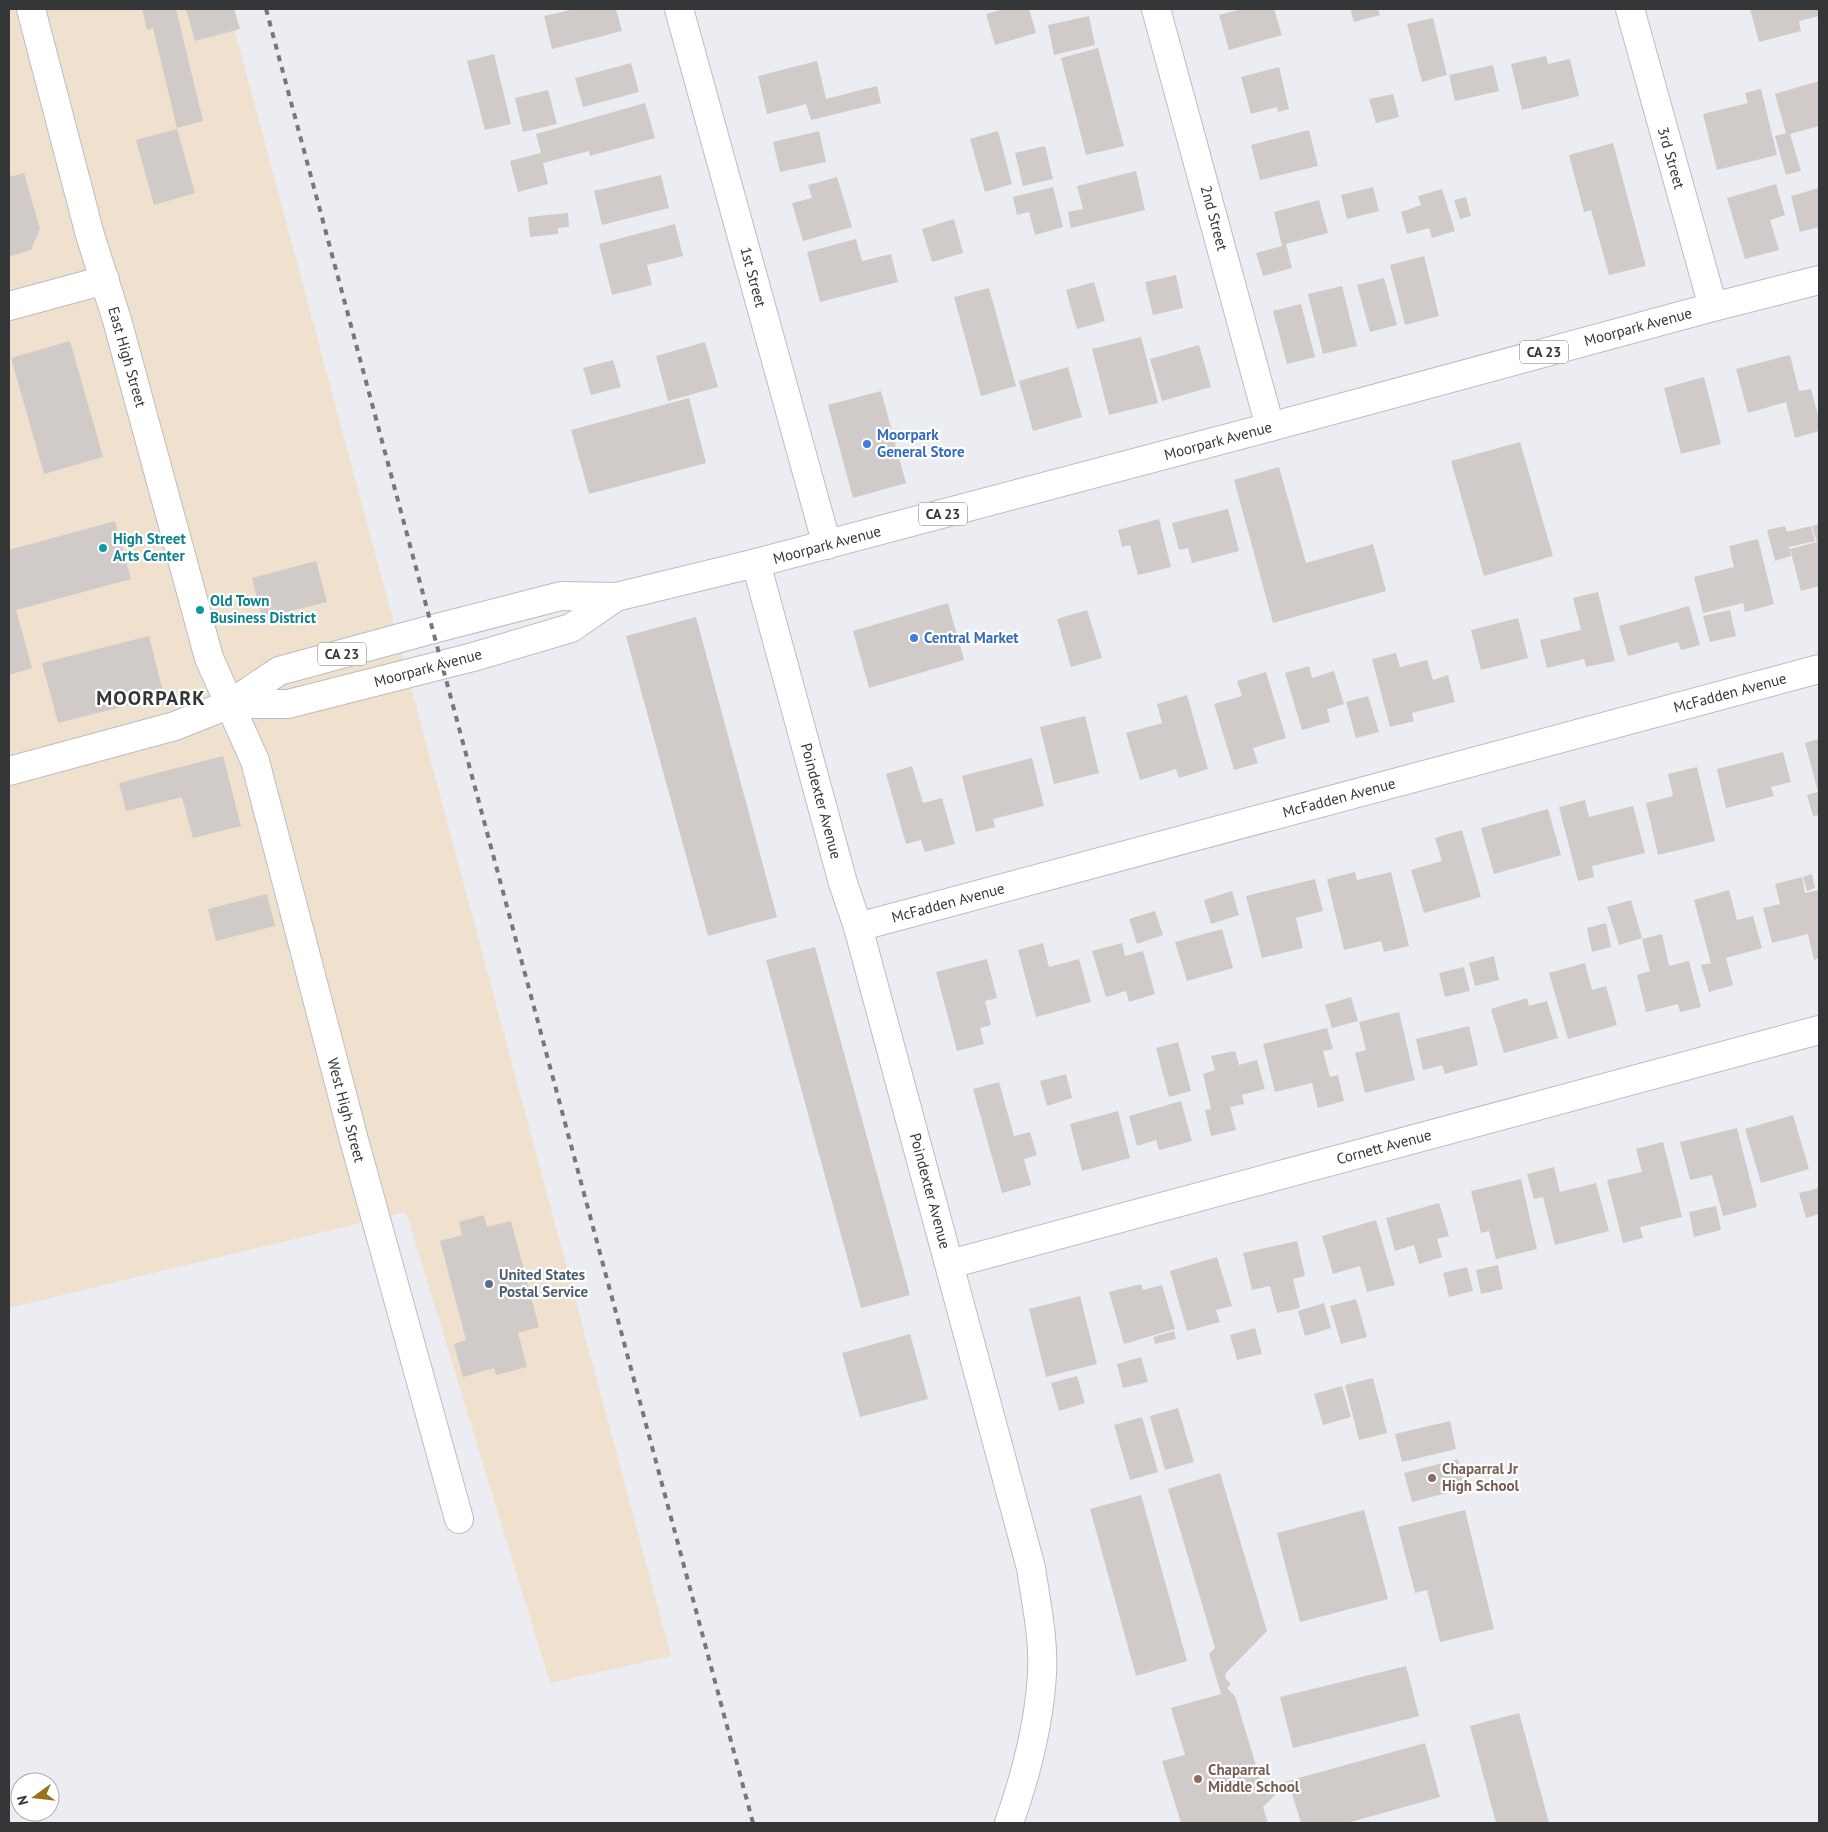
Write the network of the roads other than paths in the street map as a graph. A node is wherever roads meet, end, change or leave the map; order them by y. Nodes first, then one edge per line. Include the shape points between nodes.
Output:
1 (31, 9) edge
2 (679, 9) edge
3 (1156, 9) edge
4 (1630, 9) edge
5 (105, 280) junction
6 (1819, 280) edge
7 (9, 306) edge
8 (1713, 307) junction
9 (1270, 427) junction
10 (827, 545) junction
11 (756, 563) junction
12 (616, 597) junction
13 (1819, 669) edge
14 (230, 704) junction
15 (9, 771) edge
16 (858, 926) junction
17 (1819, 1030) edge
18 (950, 1264) junction
19 (458, 1519) dead end
20 (1009, 1823) edge

1 - 5 street, East High Street via 90,235
2 - 10 street, 1st Street
3 - 9 street, 2nd Street
4 - 8 street, 3rd Street
5 - 7 street
5 - 14 street, East High Street via 209,658
6 - 8 street, Moorpark Avenue / CA 23
8 - 9 street, Moorpark Avenue / CA 23
9 - 10 street, Moorpark Avenue / CA 23
10 - 11 street, Moorpark Avenue / CA 23
11 - 12 street, Moorpark Avenue / CA 23
11 - 16 street, Poindexter Avenue via 843,883
12 - 14 street, Moorpark Avenue / CA 23 via 571,628 473,657 288,704
12 - 14 street, Moorpark Avenue / CA 23 via 561,596 279,671
13 - 16 street, McFadden Avenue
14 - 15 street, Moorpark Avenue / CA 23 via 175,726
14 - 19 street, West High Street via 255,761
16 - 18 street, Poindexter Avenue
17 - 18 street, Cornett Avenue
18 - 20 street, Poindexter Avenue via 1031,1568 1039,1621 1042,1673 1036,1731

